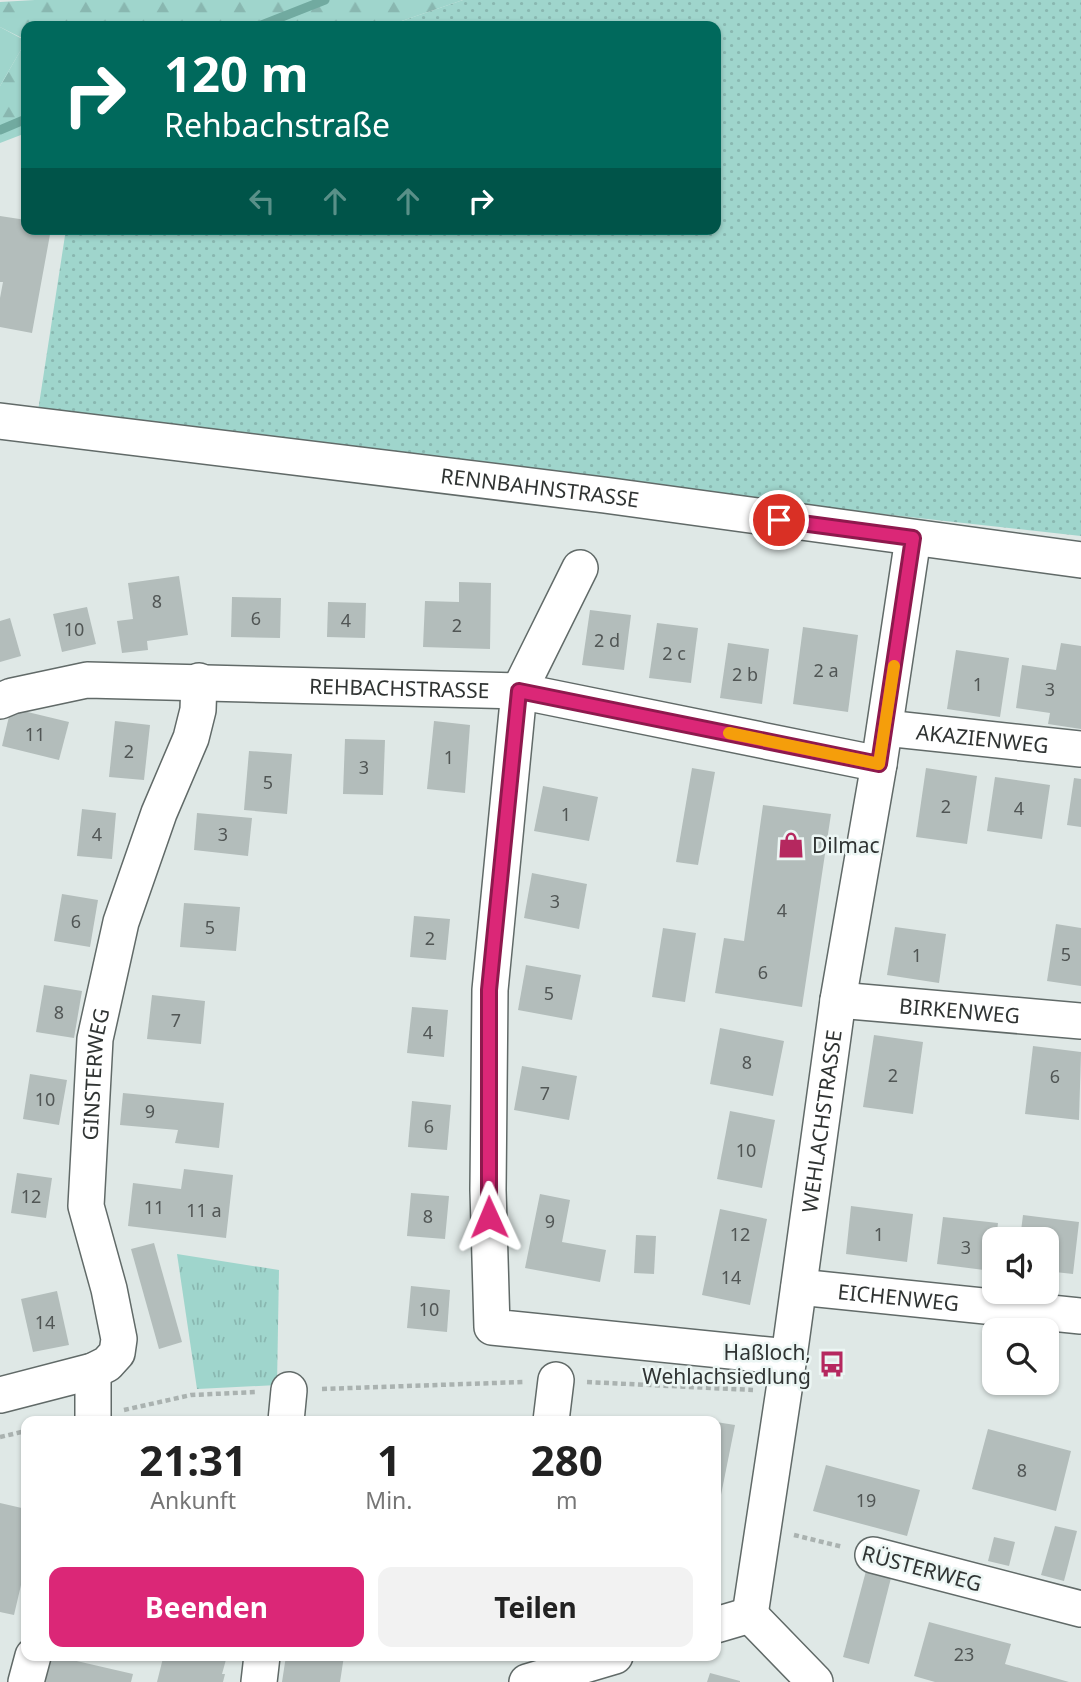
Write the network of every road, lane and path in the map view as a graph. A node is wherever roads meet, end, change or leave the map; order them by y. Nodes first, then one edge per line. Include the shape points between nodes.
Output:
1 (0, 421) edge
2 (913, 538) junction
3 (1081, 560) edge
4 (580, 568) dead end
5 (199, 681) junction
6 (519, 691) junction
7 (0, 701) edge
8 (885, 728) junction
9 (1081, 749) edge
10 (879, 764) junction
11 (838, 1000) junction
12 (1081, 1021) edge
13 (799, 1287) junction
14 (1081, 1317) edge
15 (789, 1357) junction
16 (93, 1371) junction
17 (556, 1380) junction
18 (784, 1391) junction
19 (0, 1395) edge
20 (287, 1406) edge
21 (93, 1416) edge
22 (105, 1416) edge
23 (552, 1416) edge
24 (21, 1432) edge
25 (0, 1437) edge
26 (763, 1527) junction
27 (873, 1555) joint
28 (1081, 1609) edge
29 (750, 1615) junction
30 (721, 1624) edge
31 (32, 1661) edge
32 (261, 1661) edge
33 (592, 1661) edge
34 (529, 1675) edge
35 (803, 1677) edge
36 (26, 1682) edge
37 (259, 1682) edge

1 - 2 street, RENNBAHNSTRASSE via 590,493
2 - 3 street, RENNBAHNSTRASSE
2 - 8 street, WEHLACHSTRASSE
4 - 6 street
5 - 6 street, REHBACHSTRASSE
5 - 7 street, REHBACHSTRASSE via 88,680
5 - 16 street, GINSTERWEG via 191,738 121,922 95,1039 86,1206 119,1339 117,1353
6 - 10 street, REHBACHSTRASSE
6 - 15 street via 489,990 492,1327
8 - 9 street, AKAZIENWEG
8 - 10 street, WEHLACHSTRASSE
10 - 11 street, WEHLACHSTRASSE
11 - 12 street, BIRKENWEG
11 - 13 street, WEHLACHSTRASSE
13 - 14 street, EICHENWEG
13 - 15 street, WEHLACHSTRASSE
15 - 18 street, WEHLACHSTRASSE
16 - 19 street, GINSTERWEG
16 - 21 street
17 - 18 path
17 - 20 path
17 - 23 street
18 - 26 street, WEHLACHSTRASSE
20 - 22 path via 191,1395
24 - 25 path
26 - 27 path, RÜSTERWEG
26 - 29 street, WEHLACHSTRASSE
27 - 28 street, RÜSTERWEG
29 - 30 street
29 - 35 street
31 - 36 street
32 - 37 street
33 - 34 street

